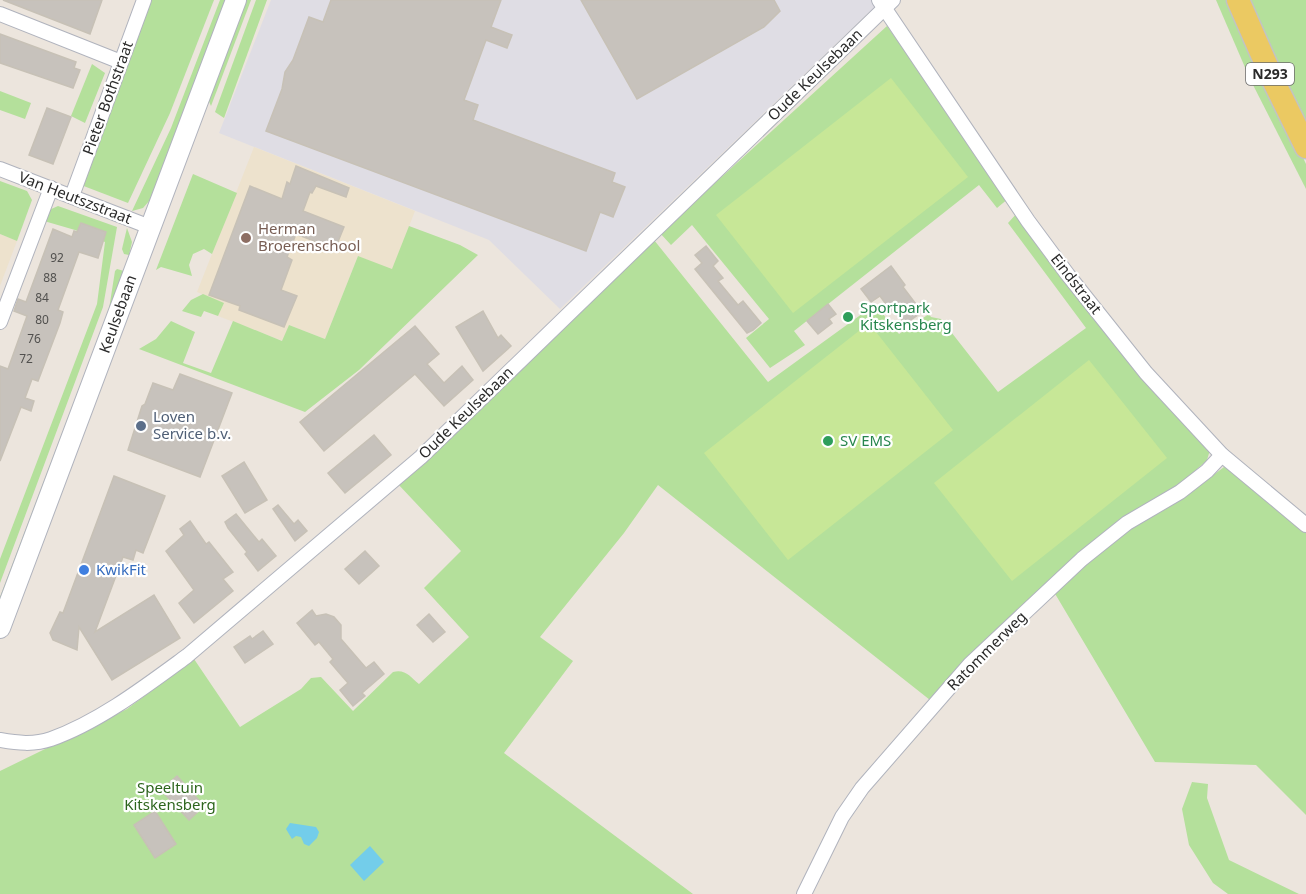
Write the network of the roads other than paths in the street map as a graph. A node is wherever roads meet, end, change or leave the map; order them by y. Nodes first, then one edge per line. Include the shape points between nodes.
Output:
1 (144, 0) edge
2 (236, 0) edge
3 (1238, 0) edge
4 (886, 3) edge
5 (0, 14) edge
6 (121, 62) junction
7 (1306, 147) edge
8 (0, 170) edge
9 (51, 188) junction
10 (72, 196) junction
11 (150, 227) junction
12 (0, 322) edge
13 (1222, 455) junction
14 (1306, 525) edge
15 (0, 628) edge
16 (0, 740) edge
17 (804, 894) edge

1 - 6 street, Pieter Bothstraat
2 - 11 street, Keulsebaan
3 - 7 main road, N293
4 - 13 street, Eindstraat via 1028,221 1068,275 1146,373
4 - 16 street, Oude Keulsebaan via 421,457 187,656 92,719 50,740 26,744
5 - 6 street
6 - 10 street, Pieter Bothstraat
8 - 9 street, Van Heutszstraat
9 - 10 street, Van Heutszstraat
9 - 12 street
10 - 11 street, Van Heutszstraat
11 - 15 street, Keulsebaan
13 - 14 street, Eindstraat
13 - 17 street, Ratommerweg via 1180,492 1127,523 1082,559 970,664 862,788 842,816

